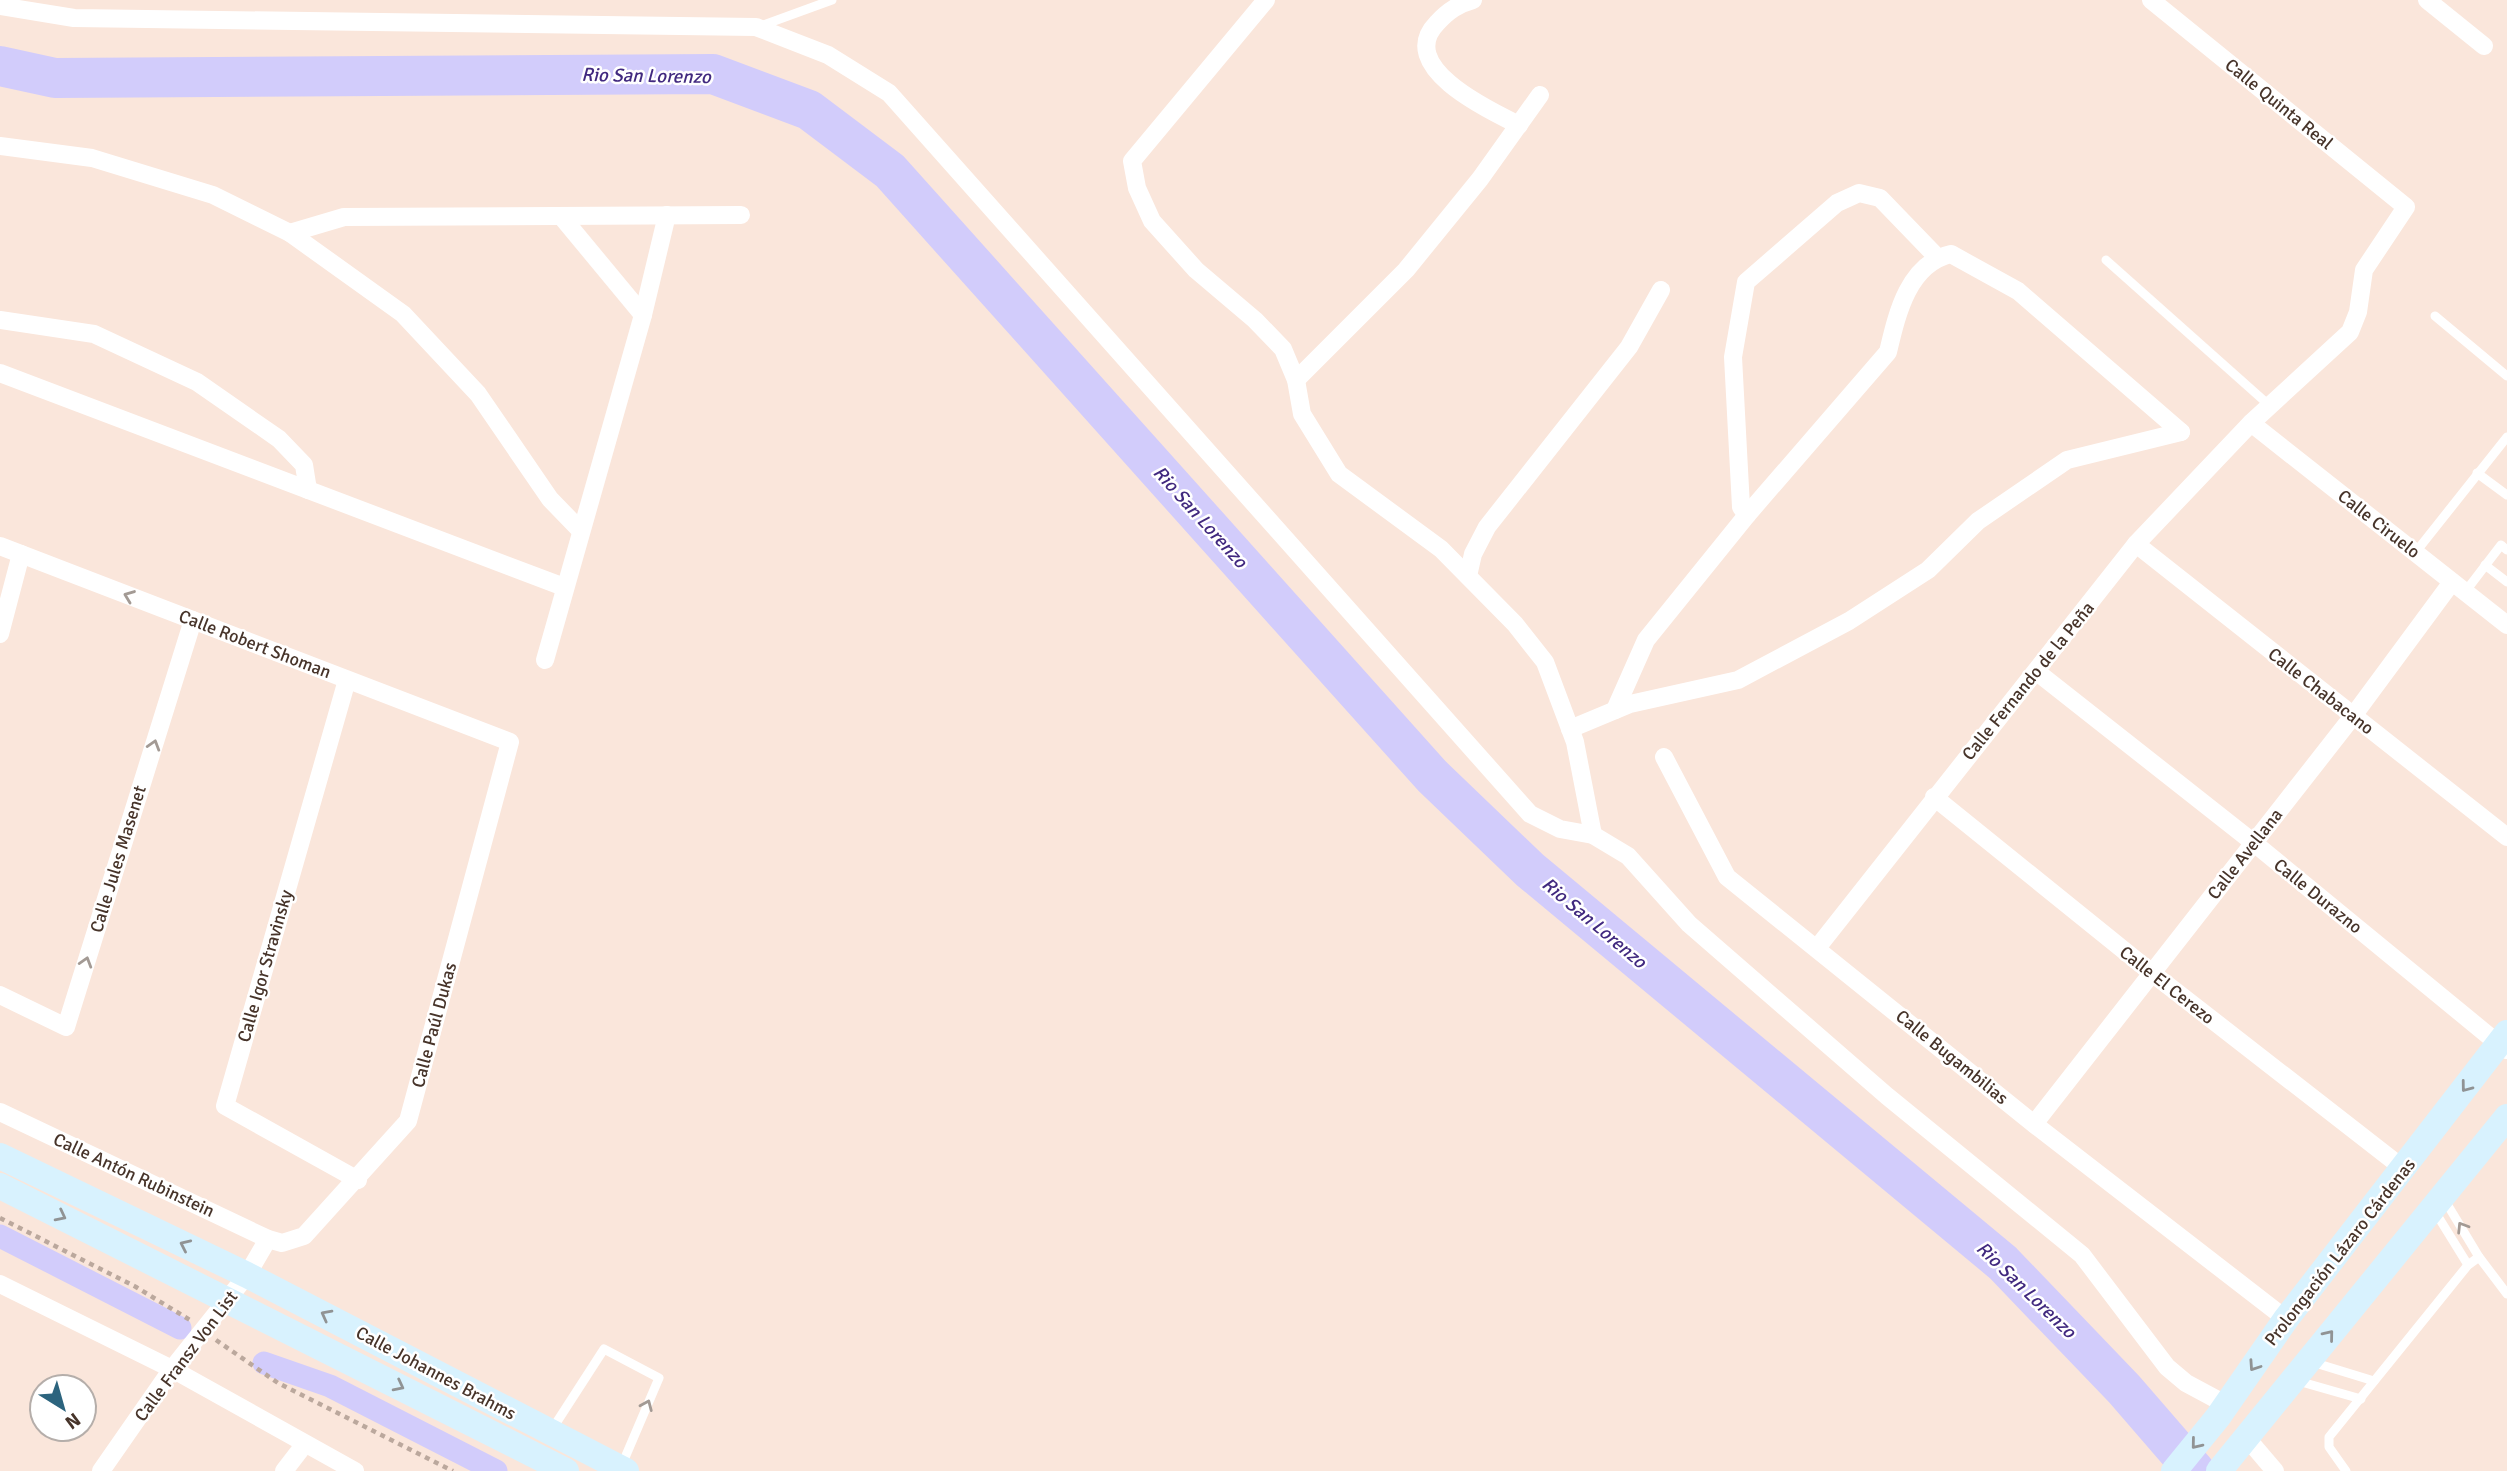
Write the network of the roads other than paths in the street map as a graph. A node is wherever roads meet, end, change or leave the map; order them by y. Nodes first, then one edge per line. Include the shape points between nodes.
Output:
1 (832, 0) edge
2 (1266, 0) edge
3 (1473, 0) edge
4 (2151, 0) edge
5 (2427, 0) edge
6 (1447, 4) edge
7 (0, 6) edge
8 (757, 27) junction
9 (2484, 46) dead end
10 (1540, 95) dead end
11 (1519, 125) junction
12 (0, 146) edge
13 (2406, 207) joint
14 (667, 215) junction
15 (741, 215) dead end
16 (561, 216) junction
17 (290, 233) junction
18 (1937, 257) junction
19 (2106, 260) dead end
20 (1661, 290) dead end
21 (643, 315) junction
22 (2435, 316) dead end
23 (0, 320) edge
24 (0, 373) edge
25 (2507, 376) edge
26 (1296, 380) junction
27 (2270, 406) junction
28 (2251, 423) junction
29 (2507, 437) edge
30 (2477, 472) junction
31 (308, 490) junction
32 (2507, 495) edge
33 (1747, 515) junction
34 (580, 530) junction
35 (2136, 544) junction
36 (0, 546) edge
37 (2507, 550) edge
38 (2415, 553) junction
39 (21, 554) junction
40 (2485, 565) junction
41 (1468, 576) junction
42 (2507, 582) edge
43 (564, 587) junction
44 (2458, 587) junction
45 (193, 620) junction
46 (2507, 625) edge
47 (0, 634) edge
48 (545, 660) dead end
49 (2037, 672) junction
50 (347, 680) junction
51 (1615, 710) junction
52 (2353, 716) junction
53 (1570, 729) junction
54 (510, 741) joint
55 (1664, 757) dead end
56 (1934, 797) junction
57 (1593, 835) junction
58 (2507, 837) edge
59 (2254, 843) junction
60 (1817, 948) junction
61 (2152, 973) junction
62 (0, 995) edge
63 (2504, 1042) edge
64 (0, 1112) edge
65 (2507, 1116) edge
66 (2034, 1124) junction
67 (0, 1156) edge
68 (2404, 1169) junction
69 (358, 1180) junction
70 (0, 1186) edge
71 (2438, 1203) junction
72 (268, 1239) junction
73 (2479, 1257) junction
74 (2468, 1265) junction
75 (247, 1275) junction
76 (4, 1293) edge
77 (2507, 1294) edge
78 (229, 1300) junction
79 (2286, 1319) junction
80 (173, 1369) junction
81 (2300, 1370) junction
82 (2374, 1381) junction
83 (2361, 1399) junction
84 (2223, 1411) junction
85 (550, 1433) junction
86 (2243, 1441) junction
87 (304, 1445) junction
88 (623, 1470) edge
89 (101, 1471) edge
90 (284, 1471) edge
91 (355, 1471) edge
92 (566, 1471) edge
93 (2174, 1471) edge
94 (2219, 1471) edge
95 (2275, 1471) edge
96 (2346, 1471) edge

1 - 8 lane
2 - 26 street via 1132,161 1137,188 1152,221 1196,270 1283,349
3 - 6 street
4 - 13 street, Calle Quinta Real
5 - 9 street
6 - 11 street via 1425,42 1428,58 1449,83 1483,108
7 - 8 street via 74,18
8 - 57 street via 828,55 889,93 1530,814 1560,829
10 - 11 street
11 - 26 street via 1406,270
12 - 17 street via 92,159 213,195
13 - 27 street, Calle Fernando de la Peña via 2364,270 2350,332
14 - 15 street
14 - 16 street
14 - 21 street
16 - 17 street via 344,217
16 - 21 street
17 - 34 street via 402,314 478,394 550,499
18 - 33 street via 1916,274 1888,352
18 - 33 street via 1881,198 1859,193 1837,203 1746,282 1733,357 1741,507
18 - 51 street via 1951,254 2018,291 2181,432 2067,460 1978,521 1928,570 1849,621 1738,680
19 - 27 lane
20 - 41 street via 1629,348 1487,527
21 - 34 street
22 - 25 lane
23 - 31 street via 93,334 197,382 279,439 304,465
24 - 31 street
26 - 41 street via 1302,414 1339,474 1431,541
27 - 28 street, Calle Fernando de la Peña
28 - 35 street, Calle Fernando de la Peña
28 - 38 street, Calle Ciruelo
29 - 30 lane
30 - 32 lane
30 - 38 lane
31 - 43 street
33 - 51 street via 1646,640
34 - 43 street
35 - 49 street, Calle Fernando de la Peña
35 - 52 street, Calle Chabacano
36 - 39 street, Calle Robert Shoman
37 - 40 lane via 2501,545
38 - 44 street, Calle Ciruelo
45 -> 39 street, Calle Robert Shoman
39 - 47 street
40 - 42 lane
40 - 44 lane
41 - 53 street via 1545,662
43 - 48 street
44 - 46 street, Calle Ciruelo
44 - 52 street, Calle Avellana
45 - 50 street, Calle Robert Shoman
62 -> 45 street, Calle Jules Masenet via 65,1027
49 - 56 street, Calle Fernando de la Peña
49 - 59 street, Calle Durazno
50 - 54 street, Calle Robert Shoman
50 - 69 street, Calle Igor Stravinsky via 225,1106
51 - 53 street
52 - 58 street, Calle Chabacano
52 - 59 street, Calle Avellana
53 - 57 street
54 - 69 street, Calle Paúl Dukas via 408,1121
55 - 60 street, Calle Bugambilias via 1727,877
56 - 60 street, Calle Fernando de la Peña
56 - 61 street, Calle El Cerezo
57 - 84 street via 1628,856 1689,924 1887,1096 2082,1255 2167,1367
59 - 61 street, Calle Avellana
59 - 63 street, Calle Durazno
60 - 66 street, Calle Bugambilias
61 - 66 street, Calle Avellana
61 - 68 street, Calle El Cerezo
63 -> 68 main road, Prolongación Lázaro Cárdenas
64 - 72 street, Calle Antón Rubinstein
65 - 71 main road
66 - 79 street, Calle Bugambilias
75 -> 67 main road
68 - 79 main road, Prolongación Lázaro Cárdenas
69 - 72 street, Calle Paúl Dukas via 304,1236 282,1243
70 -> 78 main road
73 -> 71 lane
71 - 74 lane
81 -> 71 main road
72 - 75 street, Calle Fransz Von List
73 - 74 lane
73 - 77 lane
74 - 82 lane
75 - 78 street, Calle Fransz Von List
85 -> 75 main road, Calle Johannes Brahms
76 - 80 street
78 - 80 street, Calle Fransz Von List
78 -> 92 main road, Calle Johannes Brahms
79 -> 84 main road, Prolongación Lázaro Cárdenas
80 - 87 street
80 - 89 street, Calle Fransz Von List
81 - 82 lane
81 - 83 lane
81 - 86 main road
82 - 83 lane
83 - 96 lane via 2329,1437 2329,1447
84 -> 93 main road, Prolongación Lázaro Cárdenas
85 - 88 main road, Calle Johannes Brahms
88 -> 85 lane via 659,1378 604,1349
86 - 94 main road
86 - 95 street
87 - 90 street
87 - 91 street

